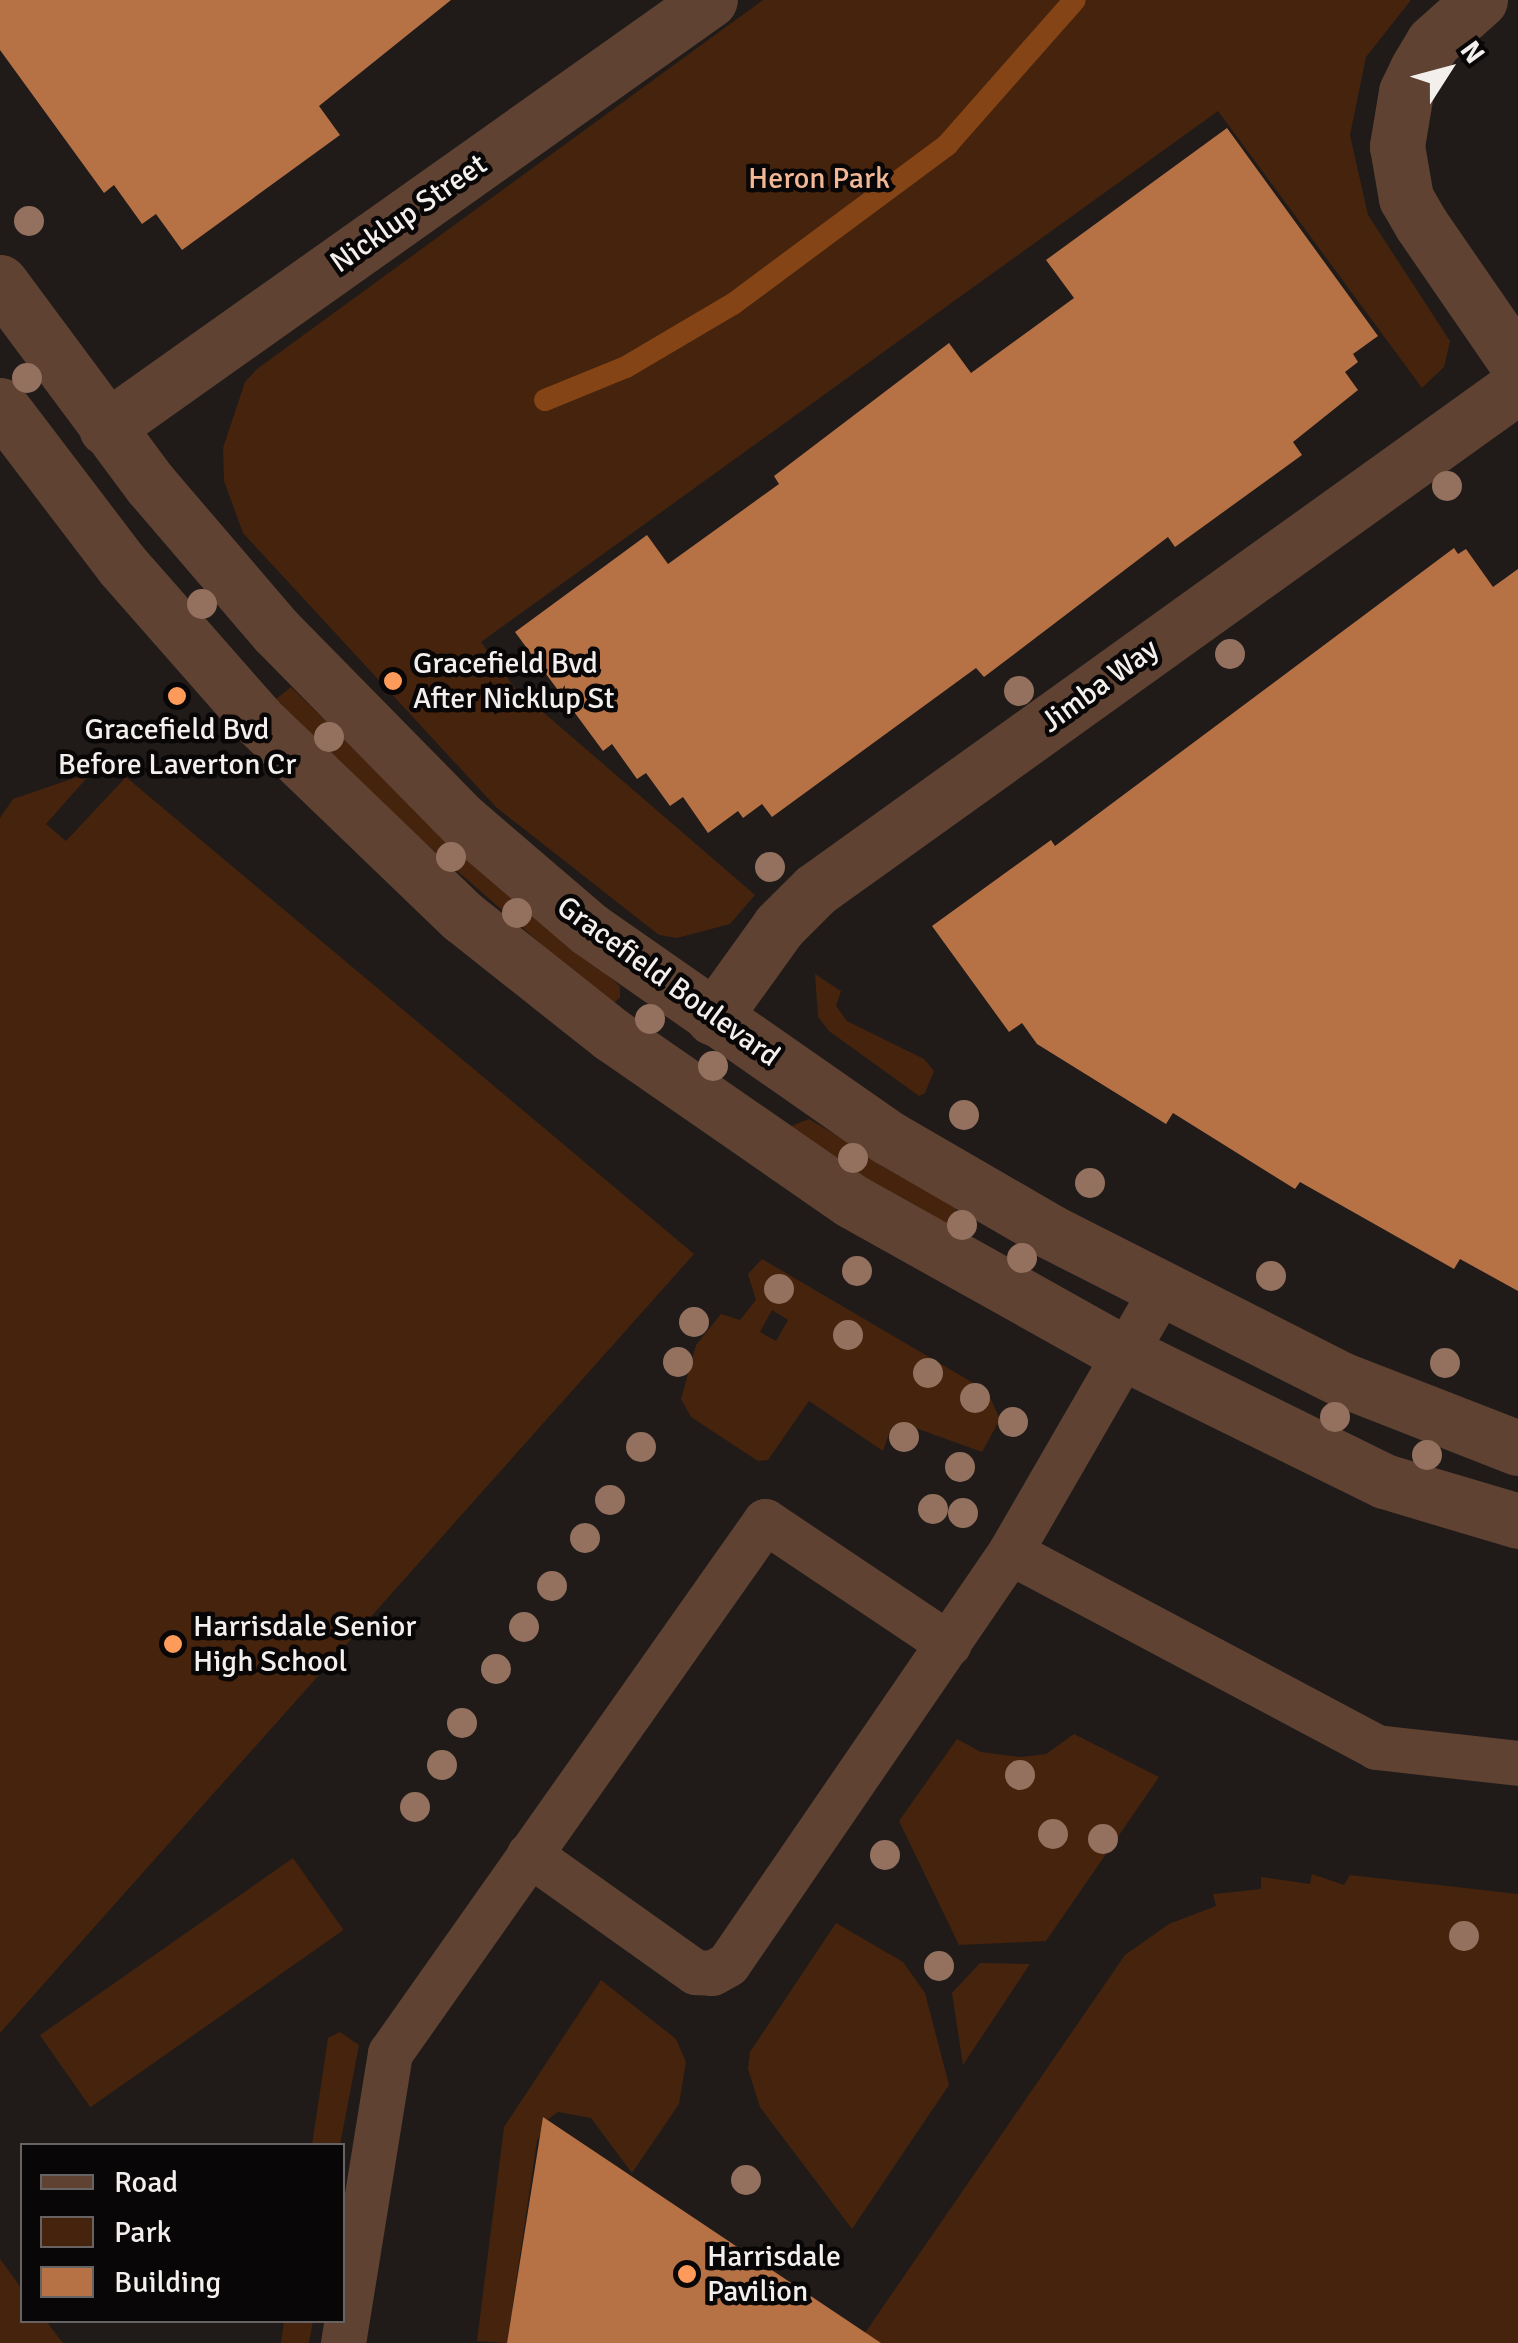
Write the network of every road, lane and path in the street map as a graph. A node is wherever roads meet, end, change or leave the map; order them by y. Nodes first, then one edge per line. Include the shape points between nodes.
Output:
1 (710, 0) edge
2 (1480, 0) edge
3 (0, 282) edge
4 (1518, 364) edge
5 (1518, 386) edge
6 (0, 406) edge
7 (106, 428) junction
8 (712, 1018) junction
9 (1161, 1290) junction
10 (1126, 1354) junction
11 (1518, 1448) edge
12 (1518, 1521) edge
13 (1010, 1552) junction
14 (948, 1644) junction
15 (1518, 1764) edge
16 (529, 1854) junction
17 (343, 2343) edge

1 - 7 street, Nicklup Street
2 - 4 street via 1433,42 1417,69 1397,146 1406,198
3 - 7 street, Gracefield Boulevard
5 - 8 street, Jimba Way via 816,890 779,926
6 - 10 street via 121,564 251,712 463,917 788,1161
7 - 8 street, Gracefield Boulevard via 235,586 401,762 589,929
8 - 9 street, Gracefield Boulevard via 916,1154
9 - 10 lane
9 - 11 street, Gracefield Boulevard via 1341,1380
10 - 12 street via 1384,1480
10 - 13 lane
13 - 14 lane
13 - 15 lane via 1376,1748
14 - 16 lane via 728,1964 712,1973 695,1972
14 - 16 lane via 765,1521
16 - 17 lane via 390,2053

